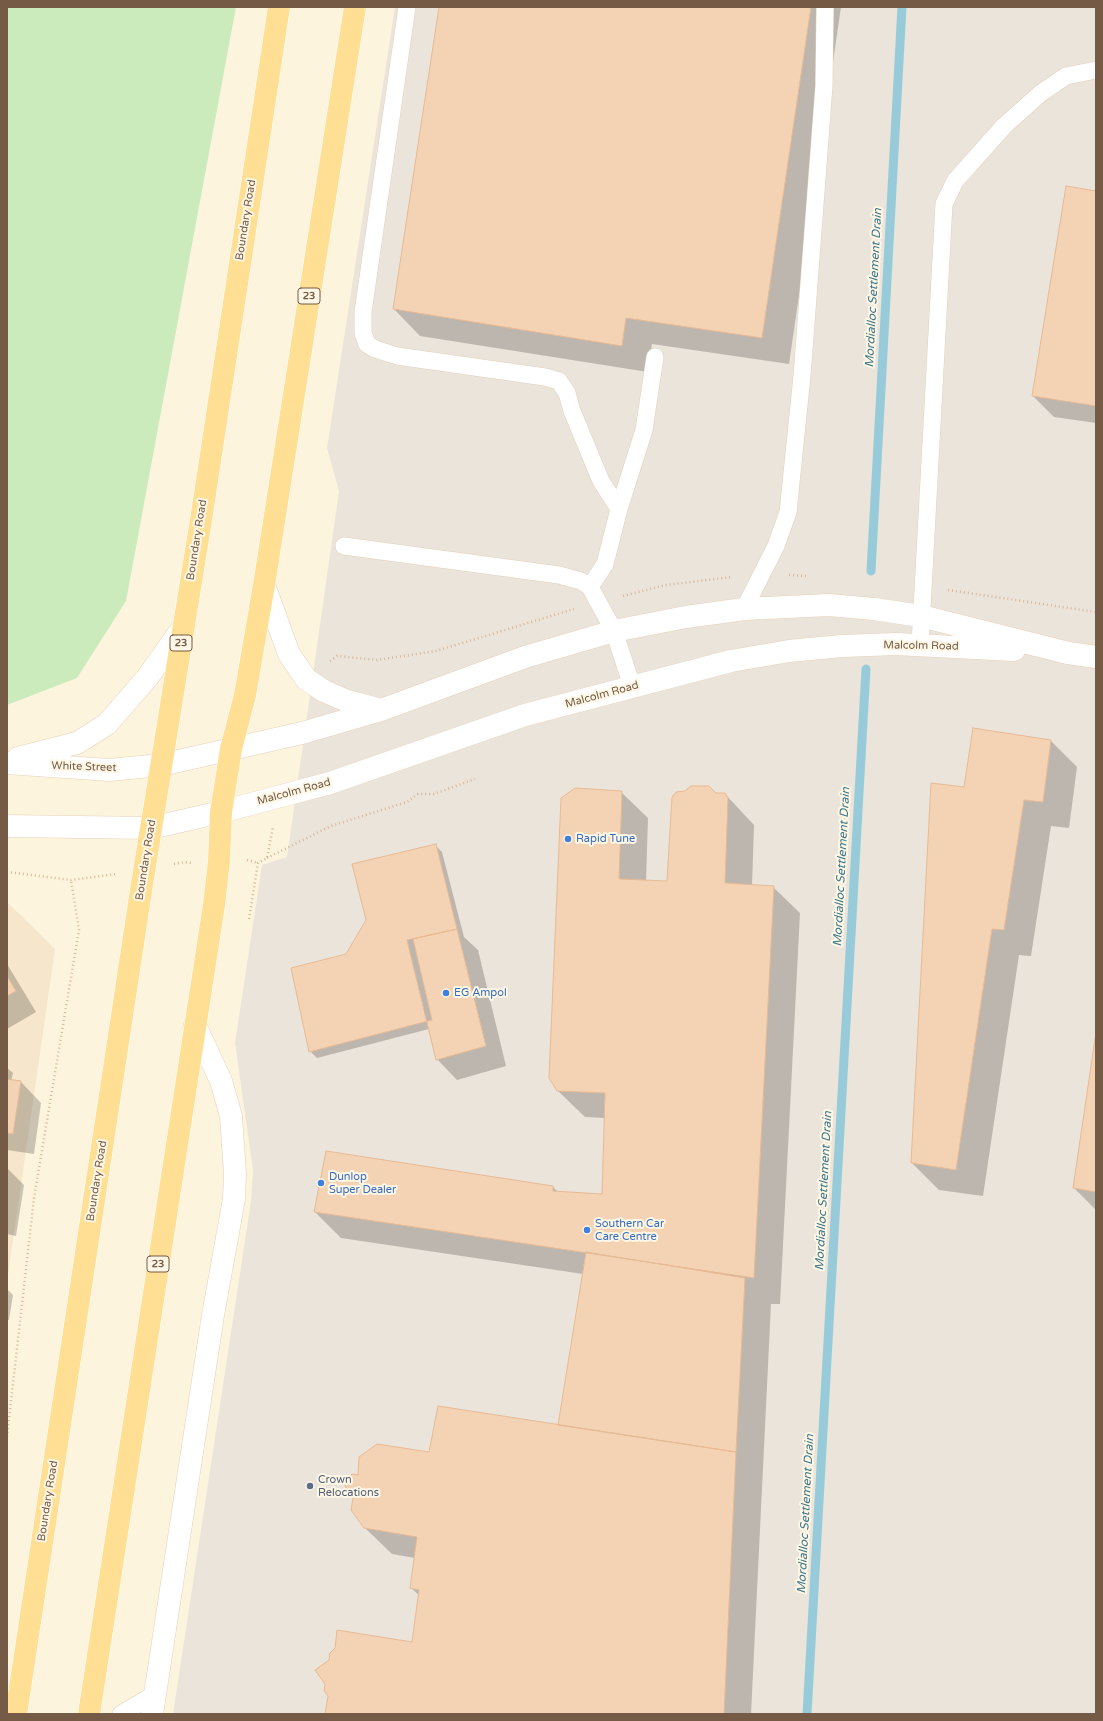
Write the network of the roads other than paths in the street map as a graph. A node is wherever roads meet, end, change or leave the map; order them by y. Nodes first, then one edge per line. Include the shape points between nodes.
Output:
1 (279, 7) edge
2 (355, 7) edge
3 (407, 7) edge
4 (825, 7) edge
5 (1096, 70) edge
6 (655, 357) dead end
7 (619, 509) junction
8 (344, 546) dead end
9 (264, 585) junction
10 (590, 587) junction
11 (744, 609) junction
12 (921, 616) junction
13 (184, 626) junction
14 (614, 631) junction
15 (920, 645) junction
16 (1068, 653) junction
17 (1096, 657) edge
18 (632, 686) junction
19 (381, 710) junction
20 (231, 749) junction
21 (7, 762) edge
22 (161, 765) junction
23 (221, 812) junction
24 (7, 826) edge
25 (151, 828) junction
26 (195, 1026) junction
27 (153, 1704) edge
28 (16, 1714) edge
29 (88, 1714) edge
30 (121, 1714) edge

1 - 13 main road, Boundary Road / 23
2 - 9 main road, 23
3 - 7 lane via 363,312 363,333 367,344 375,350 396,356 559,381 567,393 601,481
4 - 11 lane via 824,86 802,376 788,512 776,546
5 - 12 lane via 1066,76 1041,93 1009,122 955,181 944,204
6 - 7 lane via 644,430
7 - 10 lane via 605,564
8 - 10 lane via 559,575 581,581
9 - 19 street via 290,654 306,679 346,701
9 - 20 main road, 23 via 245,695
10 - 14 lane
11 - 12 street, Malcolm Road via 829,605
11 - 14 street, Malcolm Road
12 - 15 lane
12 - 16 street, Malcolm Road
13 - 21 street via 144,682 107,724 77,743
13 - 22 main road, Boundary Road / 23
14 - 18 lane
14 - 19 street, Malcolm Road via 525,658
15 - 16 street, Malcolm Road
15 - 18 street, Malcolm Road via 842,646 789,651 731,661
16 - 17 street, Malcolm Road
18 - 23 street, Malcolm Road via 525,715 330,783
19 - 20 street, Malcolm Road via 302,733
20 - 22 street, Malcolm Road
20 - 23 main road, 23
21 - 22 street, White Street via 109,770
22 - 25 main road, Boundary Road / 23
23 - 25 street, Malcolm Road
23 - 26 main road, 23 via 219,861
24 - 25 street
25 - 28 main road, Boundary Road / 23
26 - 27 street via 221,1081 231,1116 234,1199 213,1314
26 - 29 main road, 23
27 - 30 lane

